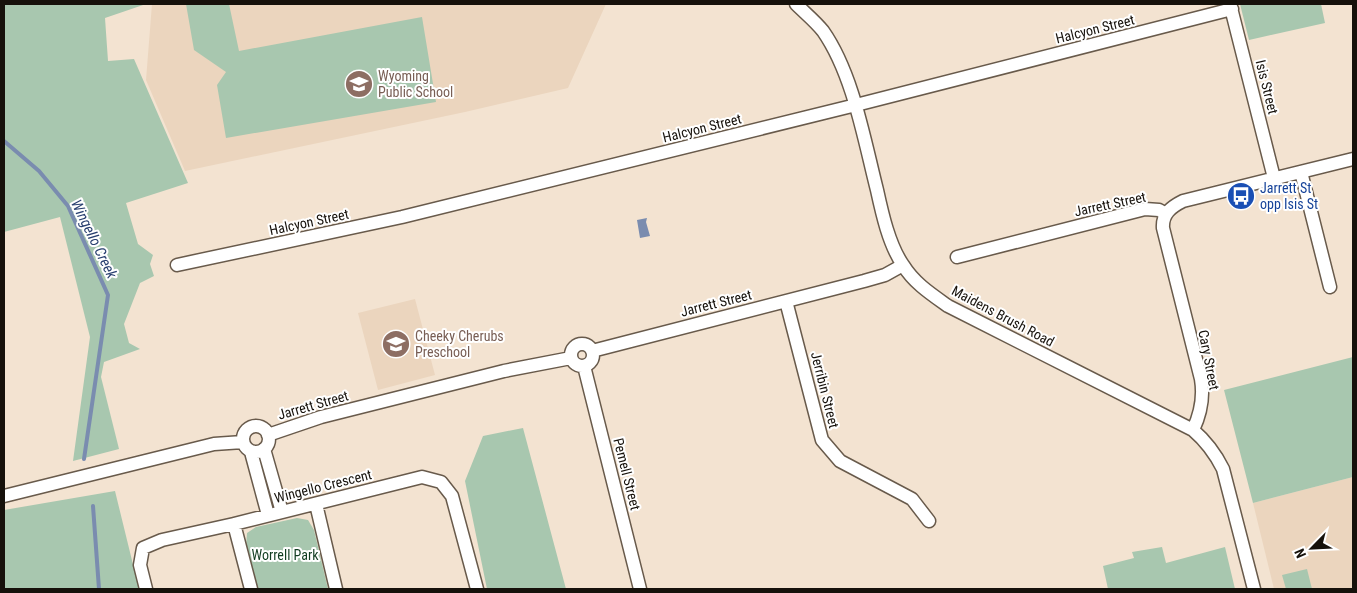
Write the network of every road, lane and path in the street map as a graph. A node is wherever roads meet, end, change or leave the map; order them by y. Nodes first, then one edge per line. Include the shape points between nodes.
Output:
1 (796, 4) edge
2 (1231, 7) edge
3 (856, 106) junction
4 (1353, 159) edge
5 (1301, 172) junction
6 (1274, 178) junction
7 (1166, 214) junction
8 (957, 257) dead end
9 (177, 265) dead end
10 (902, 265) junction
11 (1330, 287) dead end
12 (786, 301) junction
13 (592, 350) junction
14 (571, 358) junction
15 (584, 366) junction
16 (1193, 430) junction
17 (268, 435) junction
18 (253, 448) junction
19 (4, 496) edge
20 (316, 504) junction
21 (282, 512) junction
22 (268, 515) junction
23 (929, 521) dead end
24 (234, 524) junction
25 (146, 589) edge
26 (251, 589) edge
27 (336, 589) edge
28 (477, 589) edge
29 (640, 589) edge
30 (1254, 589) edge

1 - 3 street, Maidens Brush Road via 822,31 837,56
2 - 3 street, Halcyon Street
2 - 6 street, Isis Street
3 - 9 street, Halcyon Street via 402,217
3 - 10 street, Maidens Brush Road via 882,213
4 - 5 street
5 - 6 street
5 - 11 street
6 - 7 street via 1183,201
7 - 8 street, Jarrett Street via 1145,209
7 - 16 street, Cary Street via 1163,228 1203,393
10 - 12 street, Jarrett Street via 871,279
10 - 16 street, Maidens Brush Road via 921,287 948,306
12 - 13 street, Jarrett Street
12 - 23 street, Jerribin Street via 822,440 840,461 912,499
13 - 14 street via 587,345 576,345 571,351
13 - 15 street via 592,360
14 - 15 street
14 - 17 street, Jarrett Street via 504,370 321,417
15 - 29 street, Pemell Street
16 - 30 street via 1205,441 1223,469
17 - 18 street, Jarrett Street via 269,441
17 - 18 street, Jarrett Street via 260,427 252,427 244,435
18 - 19 street via 214,444
18 - 21 street
18 - 22 street
20 - 21 street, Wingello Crescent
20 - 27 street
20 - 28 street, Wingello Crescent via 422,477 441,482 452,496
21 - 22 street, Wingello Crescent
22 - 24 street, Wingello Crescent
24 - 25 street, Wingello Crescent via 162,540 143,548 140,565
24 - 26 street

